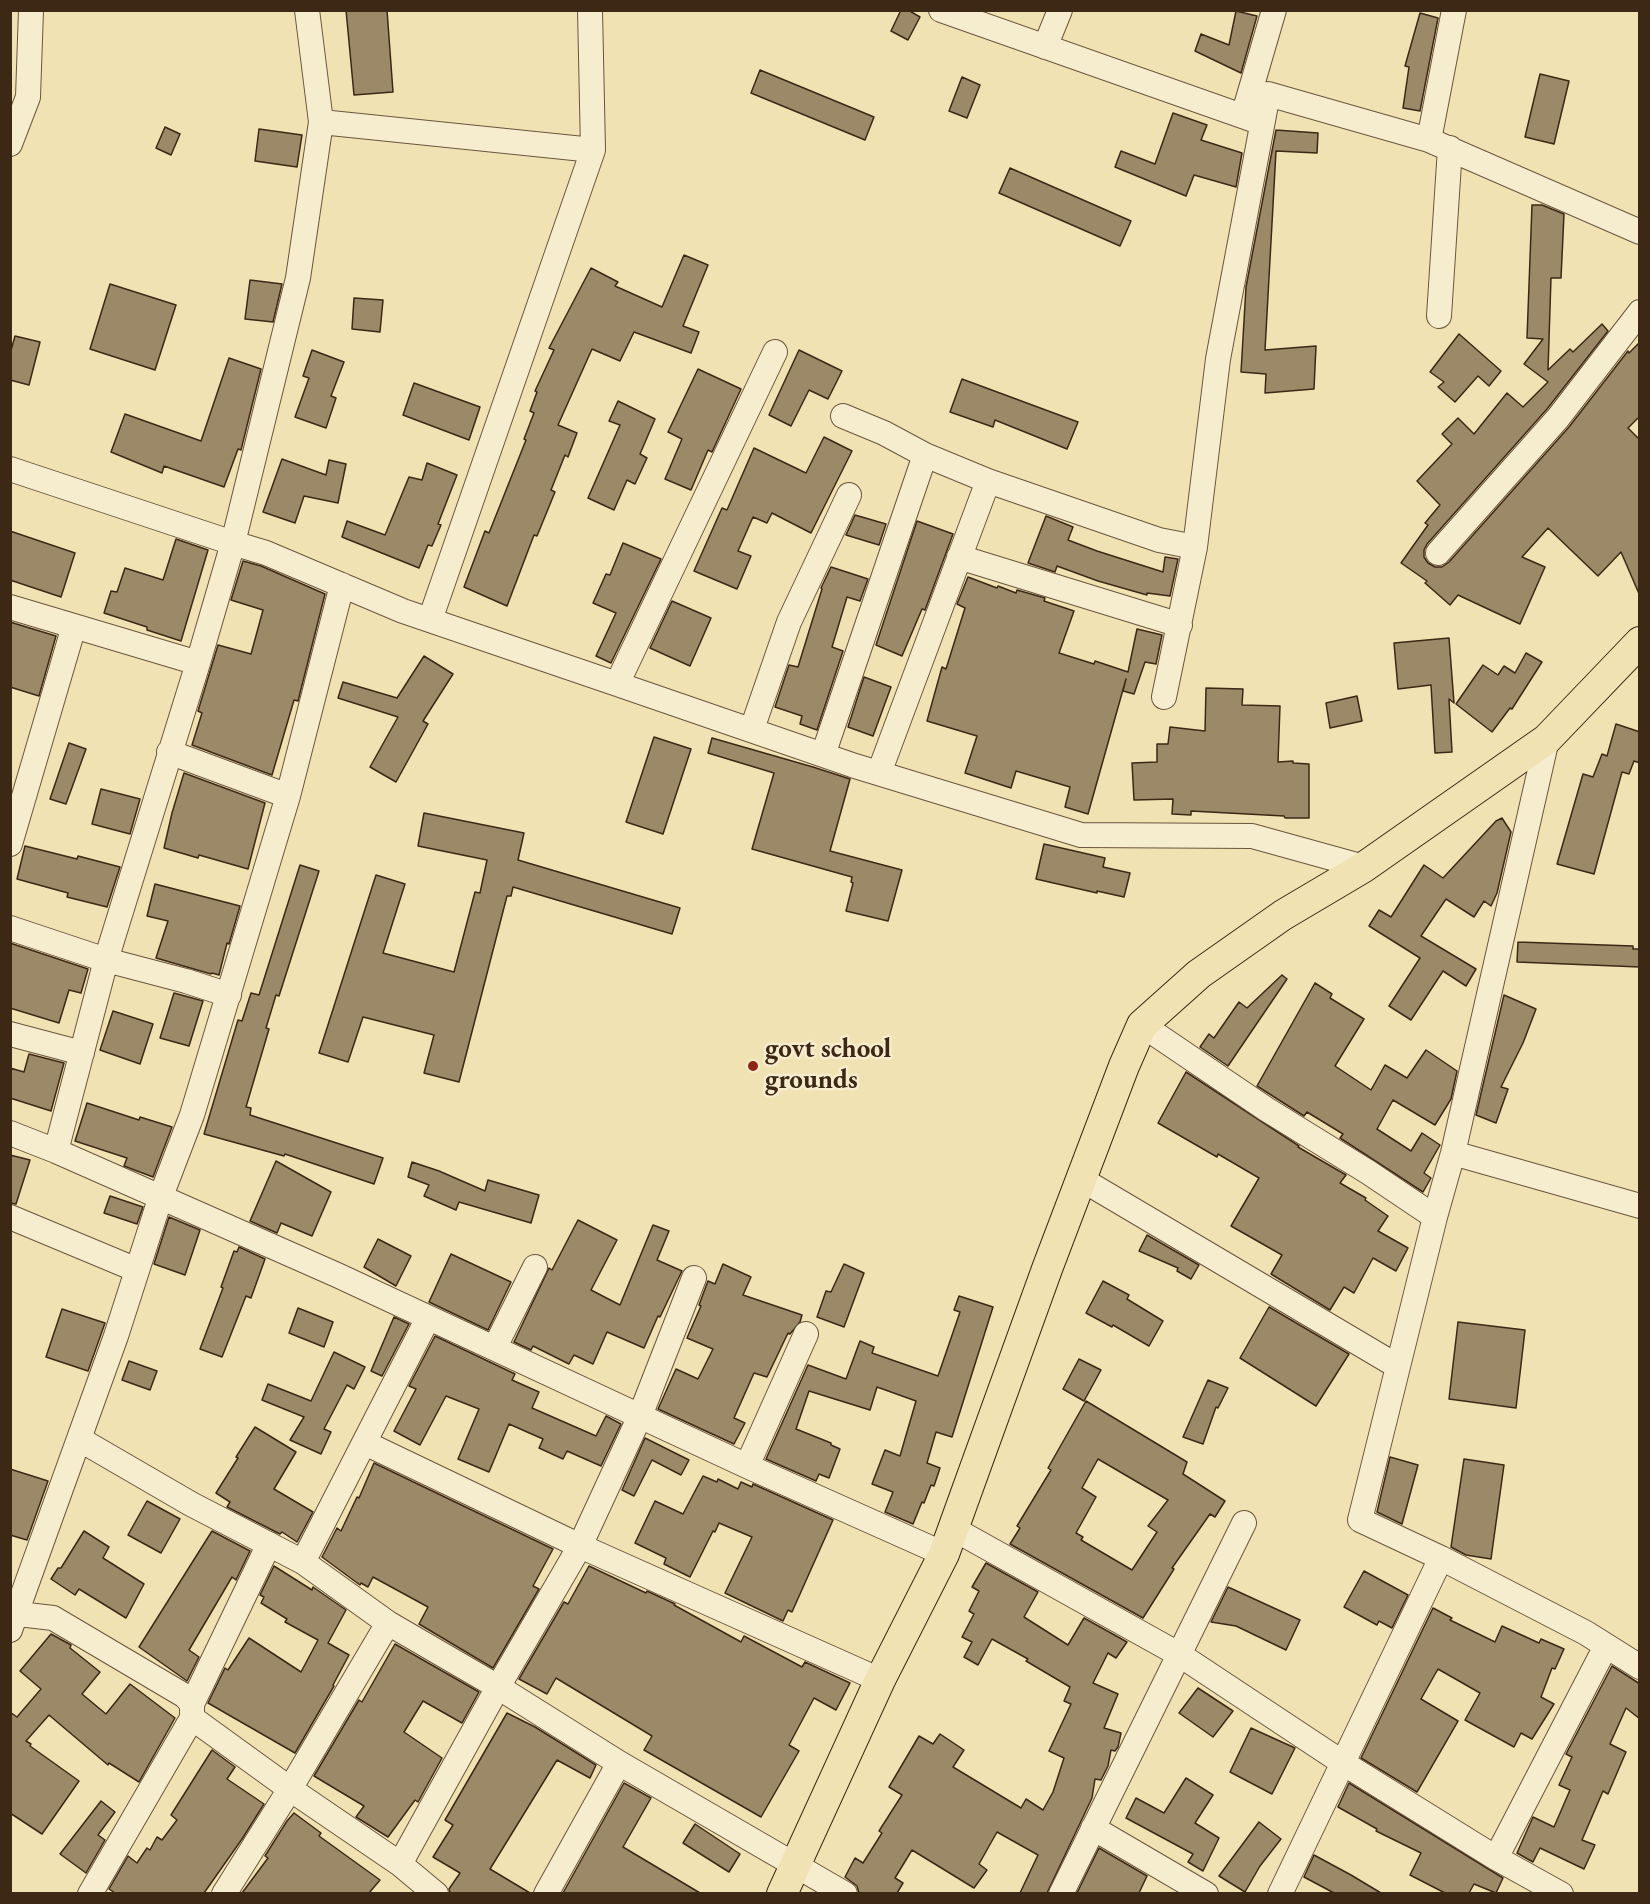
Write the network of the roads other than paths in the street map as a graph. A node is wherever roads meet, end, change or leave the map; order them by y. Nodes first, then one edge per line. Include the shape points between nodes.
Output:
1 (31, 10) edge
2 (307, 10) edge
3 (590, 10) edge
4 (941, 10) edge
5 (1060, 10) edge
6 (1275, 10) edge
7 (1454, 10) edge
8 (1045, 47) junction
9 (1253, 120) junction
10 (321, 122) junction
11 (10, 144) edge
12 (1439, 144) junction
13 (593, 150) junction
14 (1640, 232) edge
15 (1640, 312) edge
16 (1439, 316) dead end
17 (775, 352) dead end
18 (843, 416) dead end
19 (925, 455) junction
20 (10, 469) edge
21 (988, 481) junction
22 (849, 495) dead end
23 (233, 543) junction
24 (1195, 547) junction
25 (1438, 553) dead end
26 (959, 557) junction
27 (342, 585) junction
28 (10, 607) edge
29 (430, 620) junction
30 (1180, 625) junction
31 (74, 626) junction
32 (1640, 642) edge
33 (198, 663) junction
34 (617, 684) junction
35 (1164, 697) dead end
36 (752, 729) junction
37 (1547, 739) junction
38 (169, 752) junction
39 (823, 755) junction
40 (879, 773) junction
41 (288, 796) junction
42 (10, 844) edge
43 (1364, 867) junction
44 (10, 927) edge
45 (106, 960) junction
46 (229, 995) junction
47 (1142, 1025) junction
48 (10, 1034) edge
49 (82, 1053) junction
50 (10, 1133) edge
51 (56, 1151) junction
52 (1454, 1153) junction
53 (1081, 1179) junction
54 (161, 1196) junction
55 (1640, 1206) edge
56 (10, 1217) edge
57 (1435, 1217) junction
58 (536, 1267) dead end
59 (137, 1270) junction
60 (694, 1278) dead end
61 (428, 1318) junction
62 (806, 1334) dead end
63 (495, 1347) junction
64 (1398, 1366) junction
65 (640, 1416) junction
66 (79, 1439) junction
67 (365, 1443) junction
68 (747, 1466) junction
69 (1244, 1523) dead end
70 (948, 1541) junction
71 (269, 1544) junction
72 (580, 1546) junction
73 (1441, 1558) junction
74 (303, 1562) junction
75 (13, 1619) edge
76 (388, 1623) junction
77 (1606, 1646) junction
78 (1180, 1655) junction
79 (1640, 1667) edge
80 (880, 1680) junction
81 (498, 1688) junction
82 (192, 1711) junction
83 (619, 1763) junction
84 (1343, 1763) junction
85 (290, 1789) junction
86 (1093, 1828) junction
87 (1496, 1858) junction
88 (400, 1864) junction
89 (796, 1865) junction
90 (90, 1893) edge
91 (224, 1893) edge
92 (436, 1893) edge
93 (546, 1893) edge
94 (782, 1893) edge
95 (845, 1893) edge
96 (1061, 1893) edge
97 (1206, 1893) edge
98 (1280, 1893) edge
99 (1561, 1893) edge

1 - 11 street via 28,97
2 - 10 street
3 - 13 street
4 - 8 street
5 - 8 street
6 - 9 street
7 - 12 street
8 - 9 street
9 - 12 street via 1268,94
9 - 24 street
10 - 13 street
10 - 23 street via 298,278
12 - 14 street
12 - 16 street
13 - 29 street
15 - 25 street via 1558,418
17 - 34 street
18 - 19 street
19 - 21 street
19 - 39 street
20 - 23 street
21 - 24 street via 1159,540
21 - 26 street
22 - 36 street via 789,622
23 - 27 street
23 - 33 street
24 - 30 street
26 - 30 street
26 - 40 street
27 - 29 street
27 - 41 street
28 - 31 street
29 - 34 street
30 - 35 street
31 - 33 street
31 - 42 street
32 - 37 main road
33 - 38 street
34 - 36 street
36 - 39 street
37 - 43 main road
37 - 52 street
38 - 41 street
38 - 45 street
39 - 40 street
40 - 43 street via 1081,835 1252,836
41 - 46 street
43 - 47 main road via 1283,915 1199,974
44 - 45 street
45 - 46 street
45 - 49 street
46 - 54 street via 192,1115
47 - 53 main road
47 - 57 street
48 - 49 street
49 - 51 street
50 - 51 street
51 - 54 street
52 - 55 street
52 - 57 street
53 - 64 street
53 - 70 main road
54 - 59 street
54 - 61 street
56 - 59 street
57 - 64 street
58 - 63 street
59 - 66 street
60 - 65 street
61 - 63 street
61 - 67 street
62 - 68 street
63 - 65 street
64 - 73 street via 1360,1520
65 - 68 street
65 - 72 street
66 - 71 street
66 - 75 street
67 - 72 street
67 - 74 street
68 - 70 street
69 - 78 street
70 - 78 street
70 - 80 main road
71 - 74 street
71 - 82 street
72 - 80 street
72 - 81 street
73 - 77 street
73 - 84 street
74 - 76 street
75 - 82 street via 53,1618 185,1696
76 - 81 street
76 - 85 street
77 - 79 street
77 - 87 street
78 - 84 street
78 - 86 street
80 - 89 main road
81 - 83 street
81 - 88 street
82 - 85 street
82 - 90 street
83 - 89 street
83 - 93 street
84 - 87 street
84 - 98 street
85 - 88 street
85 - 91 street
86 - 96 street
86 - 97 street
87 - 99 street
88 - 92 street
89 - 94 main road
89 - 95 street

